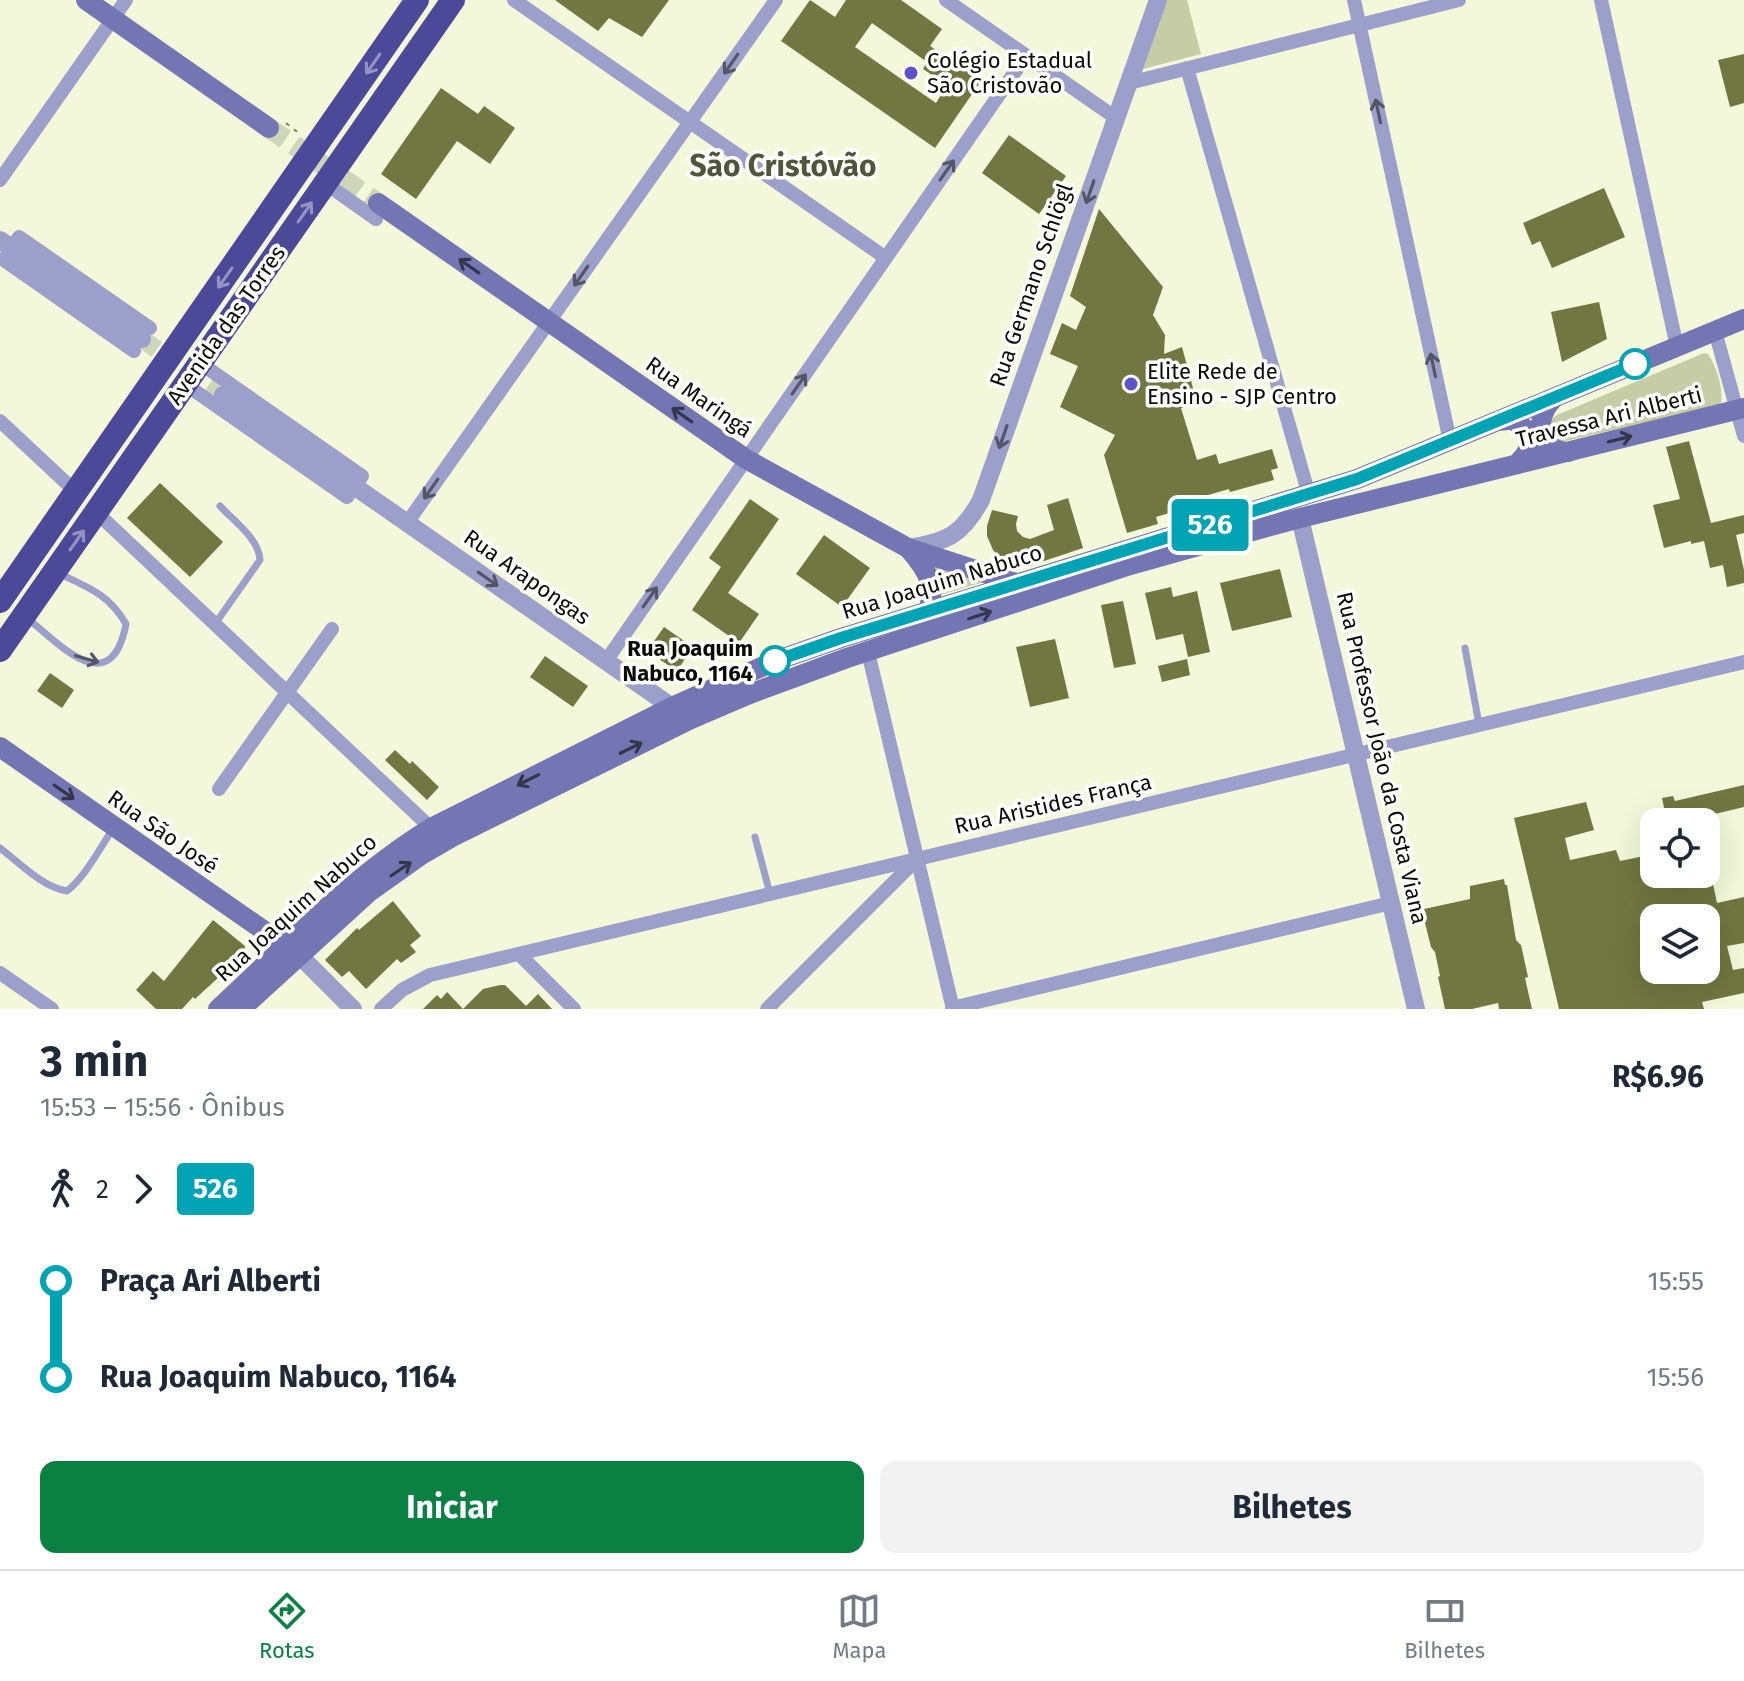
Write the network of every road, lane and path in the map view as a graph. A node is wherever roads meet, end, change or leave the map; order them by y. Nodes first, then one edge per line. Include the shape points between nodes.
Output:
1 (86, 0) edge
2 (126, 0) edge
3 (417, 0) edge
4 (453, 0) edge
5 (514, 0) edge
6 (776, 0) edge
7 (946, 0) edge
8 (1158, 0) edge
9 (1354, 0) edge
10 (1459, 0) edge
11 (1601, 0) edge
12 (113, 19) junction
13 (1359, 25) junction
14 (1026, 56) junction
15 (1187, 68) junction
16 (1129, 83) junction
17 (1116, 118) junction
18 (690, 122) junction
19 (269, 128) tunnel mouth
20 (0, 180) edge
21 (325, 183) junction
22 (377, 211) joint
23 (6, 244) edge
24 (886, 258) junction
25 (1744, 319) edge
26 (549, 322) junction
27 (1715, 331) junction
28 (142, 339) tunnel mouth
29 (1677, 347) junction
30 (200, 363) junction
31 (185, 384) junction
32 (223, 395) tunnel mouth
33 (1555, 397) junction
34 (1741, 409) edge
35 (0, 421) edge
36 (1498, 421) junction
37 (1744, 436) edge
38 (1450, 441) junction
39 (1569, 452) junction
40 (746, 459) junction
41 (1517, 464) junction
42 (355, 487) junction
43 (76, 492) junction
44 (1309, 495) junction
45 (220, 506) dead end
46 (96, 512) junction
47 (1300, 518) junction
48 (407, 523) junction
49 (908, 548) junction
50 (55, 572) junction
51 (1019, 584) junction
52 (0, 601) edge
53 (928, 611) junction
54 (24, 615) junction
55 (215, 624) junction
56 (332, 629) dead end
57 (906, 639) junction
58 (1465, 648) dead end
59 (0, 650) edge
60 (868, 652) junction
61 (606, 661) junction
62 (1744, 662) edge
63 (287, 693) junction
64 (672, 707) junction
65 (691, 719) junction
66 (1480, 725) junction
67 (0, 747) edge
68 (1356, 754) junction
69 (219, 789) dead end
70 (115, 828) junction
71 (431, 828) junction
72 (755, 837) dead end
73 (0, 848) edge
74 (917, 859) junction
75 (770, 894) junction
76 (1391, 903) junction
77 (292, 951) junction
78 (519, 954) junction
79 (0, 973) edge
80 (52, 1009) edge
81 (218, 1009) edge
82 (241, 1009) edge
83 (353, 1009) edge
84 (381, 1009) edge
85 (574, 1009) edge
86 (767, 1009) edge
87 (952, 1009) edge
88 (1416, 1009) edge

1 - 12 main road
2 - 12 street
3 -> 43 highway, Avenida das Torres
4 - 21 highway, Avenida das Torres
5 - 18 street
6 -> 18 street
7 - 14 street
8 - 16 street, Rua Germano Schlögl
9 - 13 street
10 - 13 street
11 - 29 street
12 - 19 main road
12 - 20 street
13 - 15 street
38 -> 13 street
14 - 17 street
24 -> 14 street
15 - 16 street
15 - 44 street
16 - 17 street, Rua Germano Schlögl
17 -> 49 street, Rua Germano Schlögl via 981,500 953,535
18 - 24 street
18 -> 26 street
21 - 22 street
30 -> 21 highway, Avenida das Torres
26 -> 22 main road, Rua Maringá
23 - 28 street
40 -> 24 street
25 - 27 main road, Rua Joaquim Nabuco
40 -> 26 main road, Rua Maringá
26 -> 48 street
27 - 29 main road, Rua Joaquim Nabuco
27 - 34 street
29 - 33 main road, Rua Joaquim Nabuco
30 - 31 highway, Avenida das Torres
30 - 42 street, Rua Arapongas via 362,476
31 - 42 street, Rua Arapongas via 347,497
31 - 46 highway, Avenida das Torres
32 - 42 street, Rua Arapongas
33 - 36 main road, Rua Joaquim Nabuco
33 - 39 main road via 1546,405 1540,426 1549,445
34 - 37 street
39 -> 34 main road, Travessa Ari Alberti
35 - 43 street
36 - 38 main road, Rua Joaquim Nabuco
36 - 41 main road via 1512,420 1529,434 1531,444
38 - 44 main road, Rua Joaquim Nabuco
39 - 41 main road, Travessa Ari Alberti
40 - 49 main road, Rua Maringá
61 -> 40 street
41 - 47 main road, Travessa Ari Alberti
42 - 48 street, Rua Arapongas
43 - 52 highway, Avenida das Torres
44 - 51 main road, Rua Joaquim Nabuco
45 - 55 lane via 253,541 260,560
50 -> 46 highway, Avenida das Torres
46 - 55 street
57 -> 47 main road, Rua Joaquim Nabuco via 1130,565
47 - 68 street, Rua Professor João da Costa Viana
48 -> 61 street, Rua Arapongas
49 - 51 main road, Rua Maringá
49 - 53 main road via 929,579
50 - 54 highway, Avenida das Torres
54 -> 50 lane via 72,655 92,664 114,655 126,624 117,608
51 - 53 main road, Rua Joaquim Nabuco
53 - 57 main road
53 - 64 main road, Rua Joaquim Nabuco via 799,652
54 - 59 highway, Avenida das Torres
55 - 63 street
56 - 63 street
57 - 60 main road, Rua Joaquim Nabuco
58 - 66 lane
60 - 65 main road, Rua Joaquim Nabuco
60 - 74 street
61 - 64 street, Rua Arapongas
62 - 66 street, Rua Aristides França
63 - 69 street
63 - 71 street
64 - 65 main road
64 -> 71 main road, Rua Joaquim Nabuco
77 -> 65 main road, Rua Joaquim Nabuco via 421,855
66 - 68 street, Rua Aristides França
67 -> 70 main road, Rua São José
68 - 74 street, Rua Aristides França
68 - 76 street, Rua Professor João da Costa Viana
70 - 73 lane via 67,891 42,880
70 - 77 main road, Rua São José
71 - 77 main road, Rua Joaquim Nabuco via 384,859
72 - 75 lane
74 - 75 street, Rua Aristides França
74 - 86 street
74 - 87 street
75 - 78 street, Rua Aristides França
76 - 87 street
76 - 88 street, Rua Professor João da Costa Viana
77 - 81 main road, Rua Joaquim Nabuco
77 - 82 main road, Rua Joaquim Nabuco
77 - 83 street
78 - 84 street, Rua Aristides França via 430,975
78 - 85 street
79 - 80 street

